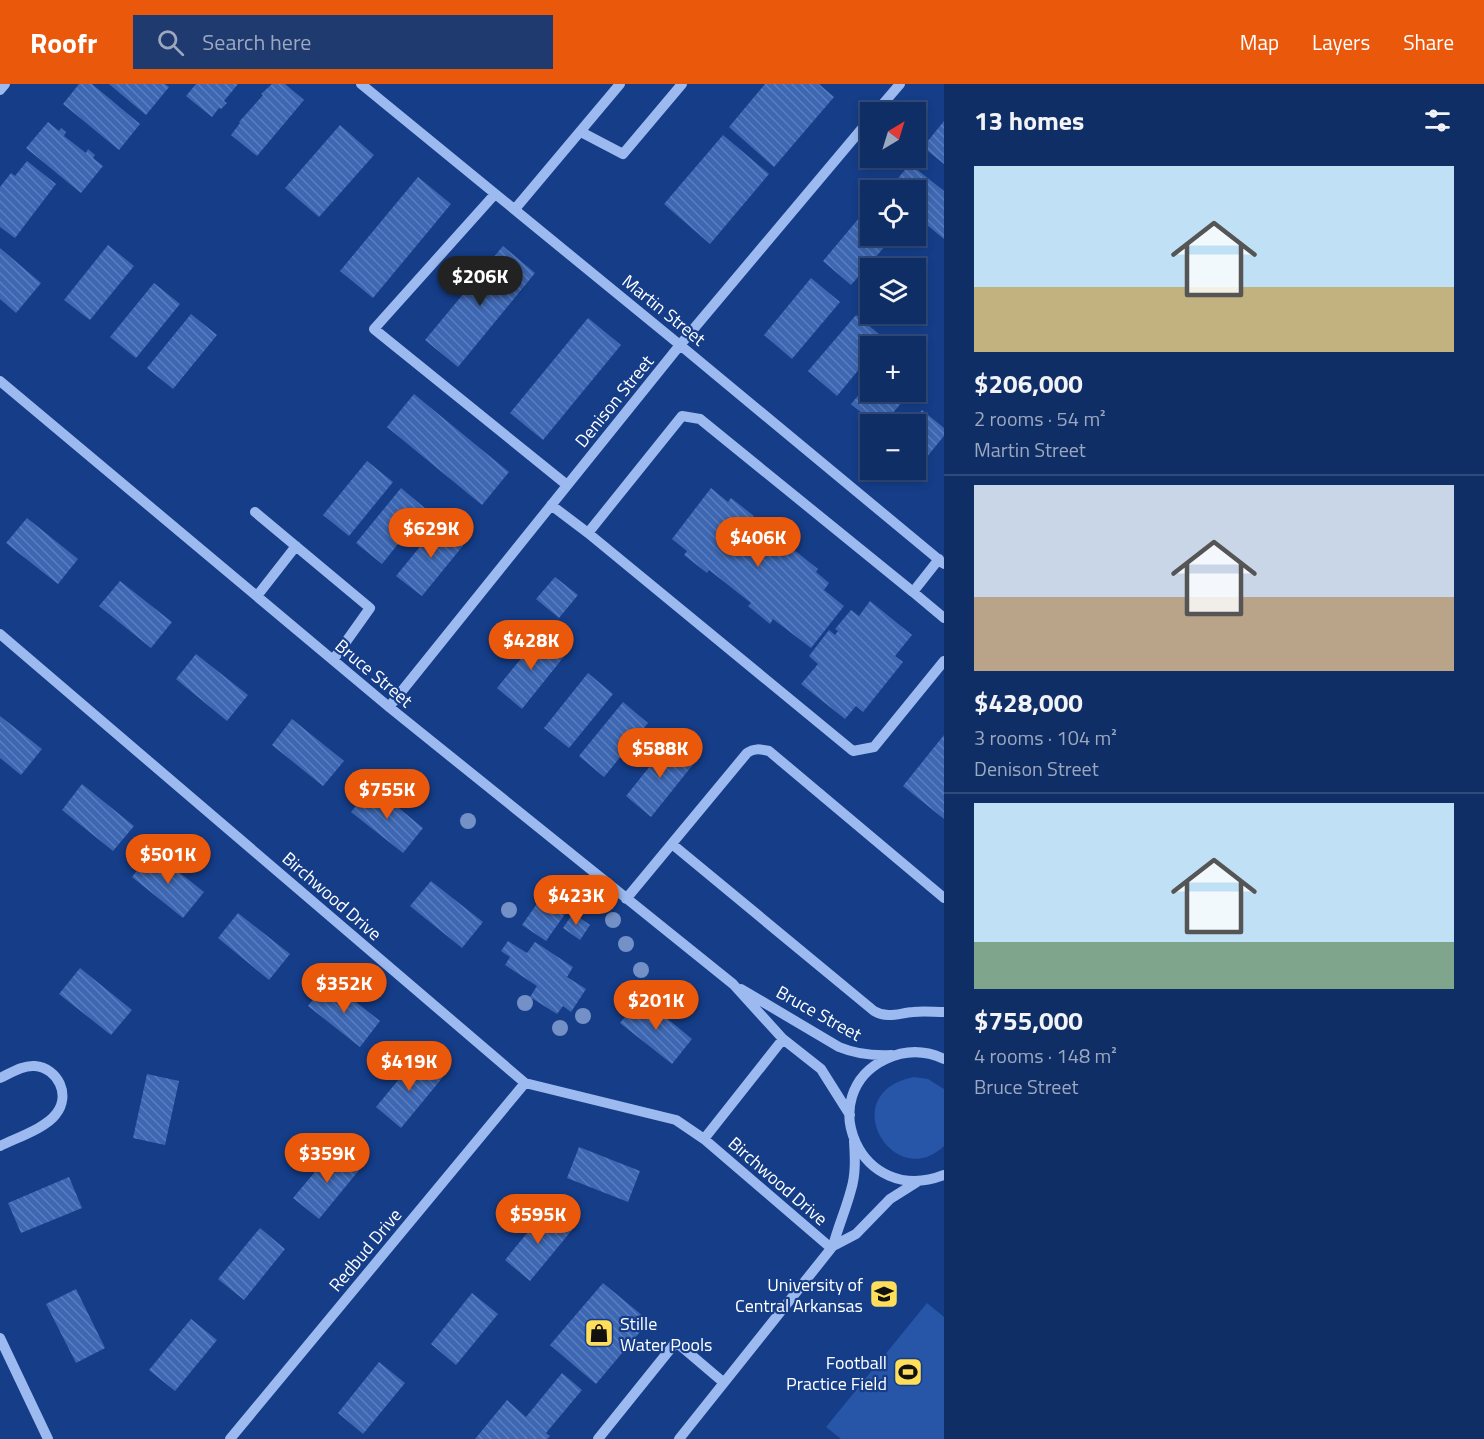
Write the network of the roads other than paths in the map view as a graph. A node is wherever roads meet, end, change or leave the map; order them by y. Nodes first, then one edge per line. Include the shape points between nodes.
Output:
1 (5, 84) edge
2 (361, 84) edge
3 (620, 84) edge
4 (682, 84) edge
5 (900, 84) edge
6 (0, 90) edge
7 (885, 102) edge
8 (860, 131) edge
9 (581, 132) junction
10 (495, 194) junction
11 (515, 209) junction
12 (681, 345) junction
13 (0, 381) edge
14 (567, 485) junction
15 (551, 506) junction
16 (255, 512) dead end
17 (588, 533) junction
18 (297, 546) junction
19 (941, 562) edge
20 (913, 592) junction
21 (257, 596) junction
22 (944, 618) edge
23 (0, 634) edge
24 (333, 660) junction
25 (944, 661) edge
26 (389, 707) junction
27 (672, 844) junction
28 (944, 898) edge
29 (626, 899) junction
30 (733, 984) junction
31 (944, 1012) edge
32 (783, 1039) junction
33 (944, 1052) edge
34 (930, 1054) junction
35 (894, 1055) junction
36 (944, 1059) edge
37 (0, 1078) edge
38 (525, 1083) junction
39 (850, 1115) junction
40 (704, 1139) junction
41 (854, 1141) junction
42 (0, 1146) edge
43 (944, 1175) edge
44 (932, 1180) junction
45 (917, 1182) junction
46 (944, 1183) edge
47 (832, 1247) junction
48 (0, 1338) edge
49 (723, 1382) junction
50 (48, 1439) edge
51 (230, 1439) edge
52 (599, 1439) edge
53 (679, 1439) edge

1 - 6 street
2 - 10 street, Martin Street
3 - 9 street
4 - 9 street via 623,154
5 - 7 street
8 - 12 street, Denison Street
9 - 11 street
10 - 11 street, Martin Street
10 - 14 street via 374,329
11 - 12 street, Martin Street
12 - 14 street, Denison Street
12 - 19 street, Martin Street
13 - 21 street, Bruce Street
14 - 15 street, Denison Street
15 - 17 street
15 - 26 street, Denison Street
16 - 18 street
17 - 20 street via 682,416 700,419
17 - 25 street via 854,751 874,747
18 - 21 street
18 - 24 street via 370,608
19 - 20 street
20 - 22 street
21 - 24 street, Bruce Street
23 - 38 street, Birchwood Drive
24 - 26 street, Bruce Street
26 - 29 street, Bruce Street
27 - 28 street via 747,753 759,749 769,751
27 - 29 street
27 - 31 street via 874,1011 889,1016
29 - 30 street, Bruce Street
30 - 32 street, Bruce Street
30 - 35 street, Bruce Street via 838,1047 874,1056
32 - 39 street, Bruce Street via 821,1069
32 - 40 street, Birchwood Drive
33 - 34 street
34 - 35 street, Bruce Street
34 - 36 street
35 - 39 street via 862,1078
37 - 42 street via 33,1065 44,1068 58,1080 63,1095 60,1109 47,1123
38 - 40 street, Birchwood Drive via 676,1120
38 - 51 street, Redbud Drive
39 - 41 street
40 - 47 street, Birchwood Drive
41 - 45 street via 880,1172
41 - 47 street via 852,1188
43 - 44 street
44 - 45 street
44 - 46 street
45 - 47 street via 890,1199 856,1234
47 - 49 street
48 - 50 street
49 - 52 street via 676,1342
49 - 53 street

